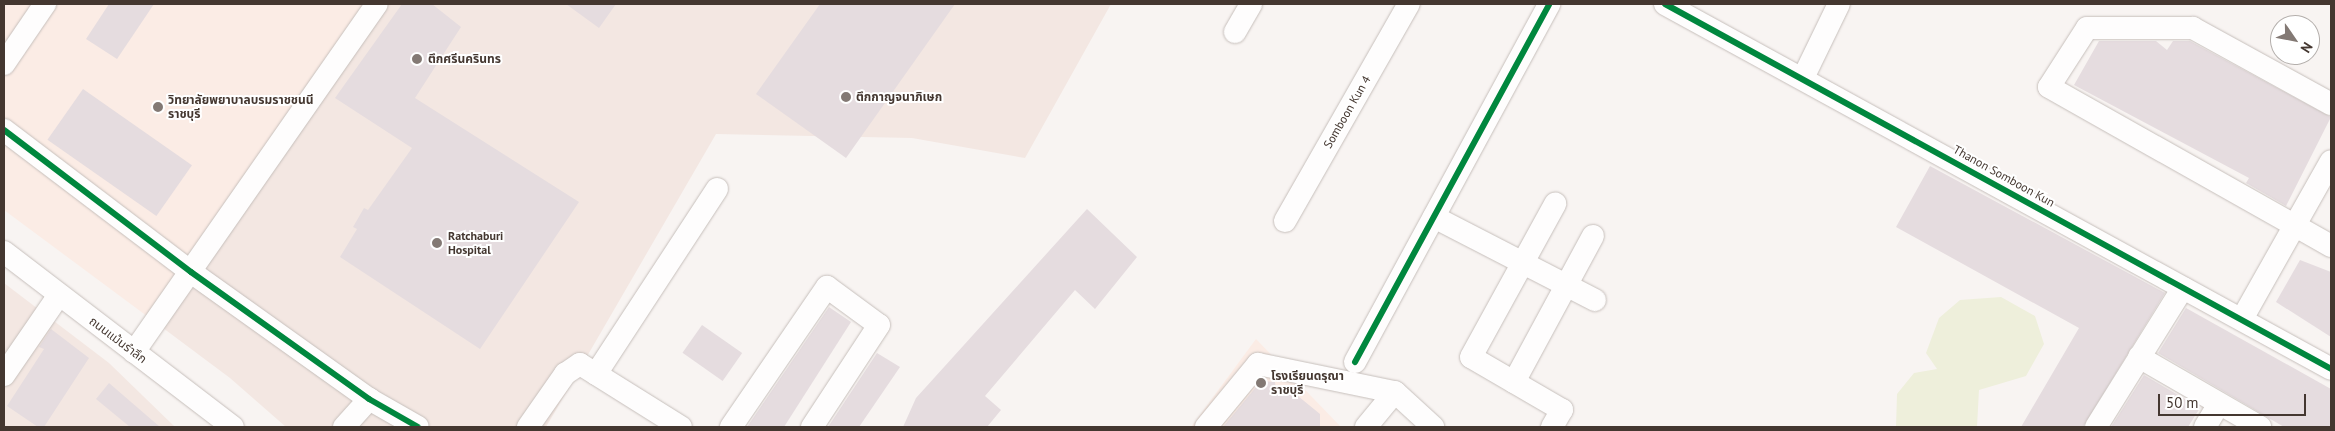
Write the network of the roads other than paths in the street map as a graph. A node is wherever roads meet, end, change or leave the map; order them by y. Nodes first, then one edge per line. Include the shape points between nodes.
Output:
1 (44, 4) edge
2 (378, 4) edge
3 (1251, 4) edge
4 (1409, 4) edge
5 (1549, 4) edge
6 (1666, 4) edge
7 (1839, 4) edge
8 (1235, 32) dead end
9 (8, 50) edge
10 (1803, 78) junction
11 (2331, 104) edge
12 (4, 130) edge
13 (2331, 161) edge
14 (717, 189) dead end
15 (1555, 204) dead end
16 (1434, 217) junction
17 (1285, 221) dead end
18 (2294, 225) junction
19 (1593, 236) dead end
20 (2331, 246) edge
21 (4, 252) edge
22 (1523, 262) junction
23 (191, 272) junction
24 (1567, 284) junction
25 (2183, 288) junction
26 (59, 295) junction
27 (1595, 300) dead end
28 (2242, 319) junction
29 (134, 352) junction
30 (2138, 357) junction
31 (1355, 362) dead end
32 (2331, 369) edge
33 (596, 374) junction
34 (4, 375) edge
35 (1514, 382) junction
36 (1395, 392) junction
37 (369, 400) junction
38 (2219, 404) junction
39 (233, 427) edge
40 (344, 427) edge
41 (418, 427) edge
42 (528, 427) edge
43 (681, 427) edge
44 (731, 427) edge
45 (812, 427) edge
46 (1206, 427) edge
47 (1366, 427) edge
48 (1433, 427) edge
49 (1552, 427) edge
50 (2096, 427) edge
51 (2205, 427) edge
52 (2260, 427) edge

1 - 9 street
2 - 23 street
3 - 8 street
4 - 17 street, Somboon Kun 4
5 - 16 street
6 - 10 street, Thanon Somboon Kun
7 - 10 street
10 - 25 street, Thanon Somboon Kun
11 - 18 street via 2193,28 2087,28 2049,87
12 - 23 street
13 - 18 street
14 - 33 street
15 - 22 street
16 - 22 street
16 - 31 street
18 - 20 street
18 - 28 street
19 - 24 street
21 - 26 street, ถนนแม้นรำลึก
22 - 24 street
22 - 35 street via 1471,356
23 - 29 street
23 - 37 street
24 - 27 street
24 - 35 street
25 - 28 street, Thanon Somboon Kun
25 - 30 street
26 - 29 street, ถนนแม้นรำลึก
26 - 34 street
28 - 32 street, Thanon Somboon Kun
29 - 39 street, ถนนแม้นรำลึก
30 - 38 street
30 - 50 street
33 - 42 street via 580,364 565,374
33 - 43 street
35 - 49 street via 1562,410
36 - 46 street via 1258,364
36 - 47 street
36 - 48 street
37 - 40 street
37 - 41 street
38 - 51 street
38 - 52 street
44 - 45 street via 827,287 880,325

